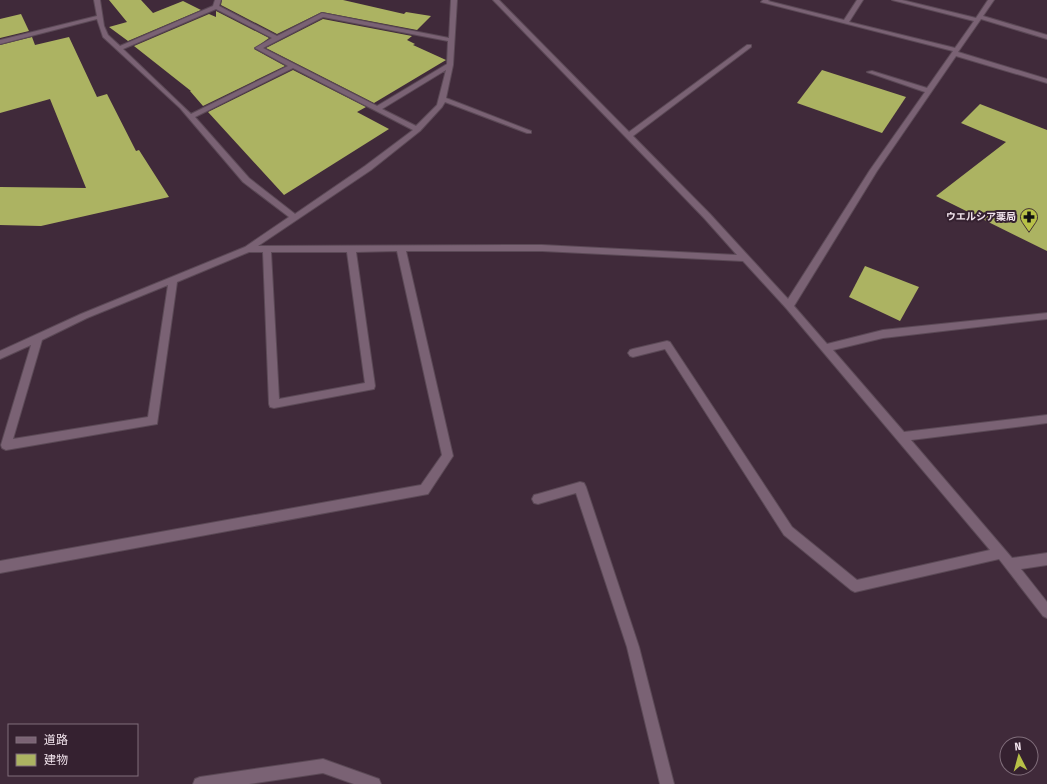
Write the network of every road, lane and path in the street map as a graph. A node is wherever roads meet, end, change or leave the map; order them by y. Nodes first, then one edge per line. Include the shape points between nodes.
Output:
1 (97, 0) edge
2 (218, 0) edge
3 (454, 0) edge
4 (496, 0) edge
5 (766, 0) edge
6 (860, 0) edge
7 (895, 0) edge
8 (991, 0) edge
9 (216, 7) junction
10 (100, 17) junction
11 (978, 19) junction
12 (846, 22) junction
13 (1047, 37) edge
14 (277, 38) junction
15 (451, 40) junction
16 (0, 42) edge
17 (749, 46) dead end
18 (119, 49) junction
19 (955, 51) junction
20 (450, 65) junction
21 (292, 66) junction
22 (870, 72) dead end
23 (1047, 81) edge
24 (929, 90) junction
25 (442, 99) junction
26 (377, 109) junction
27 (190, 116) junction
28 (418, 130) junction
29 (529, 132) dead end
30 (630, 136) junction
31 (295, 218) junction
32 (248, 249) junction
33 (268, 249) junction
34 (351, 249) junction
35 (401, 249) junction
36 (745, 258) junction
37 (174, 279) junction
38 (789, 306) junction
39 (1047, 316) edge
40 (38, 337) junction
41 (826, 348) junction
42 (633, 352) dead end
43 (0, 355) edge
44 (1047, 419) edge
45 (902, 437) junction
46 (538, 499) dead end
47 (1001, 553) junction
48 (1047, 559) edge
49 (1010, 564) junction
50 (0, 567) edge
51 (1047, 612) edge
52 (200, 784) edge
53 (374, 784) edge
54 (667, 784) edge

1 - 10 street
2 - 9 street
3 - 15 street
4 - 30 street
5 - 12 street via 764,2
6 - 12 street
7 - 11 street
8 - 11 street
9 - 14 street
9 - 18 street
10 - 16 street
10 - 18 street via 105,36
11 - 13 street
11 - 19 street
12 - 19 street
14 - 15 street via 322,15
14 - 21 street via 258,48
15 - 20 street
17 - 30 street
18 - 27 street
19 - 23 street
19 - 24 street
20 - 25 street
20 - 26 street
21 - 26 street
21 - 27 street
22 - 24 street
24 - 38 street via 874,170
25 - 28 street via 440,106
25 - 29 street
26 - 28 street
27 - 31 street via 246,180
28 - 31 street
30 - 36 street
31 - 32 street
32 - 33 street
32 - 37 street
33 - 34 street
33 - 34 street via 274,404 370,386
34 - 35 street
35 - 36 street via 542,248
35 - 50 street via 448,456 424,490
36 - 38 street
37 - 40 street
37 - 40 street via 153,421 6,446
38 - 41 street
39 - 41 street via 883,334
40 - 43 street
41 - 45 street
42 - 47 street via 667,345 788,531 855,586
44 - 45 street
45 - 47 street
46 - 54 street via 580,487 633,647
47 - 49 street
48 - 49 street
49 - 51 street
52 - 53 street via 323,766

